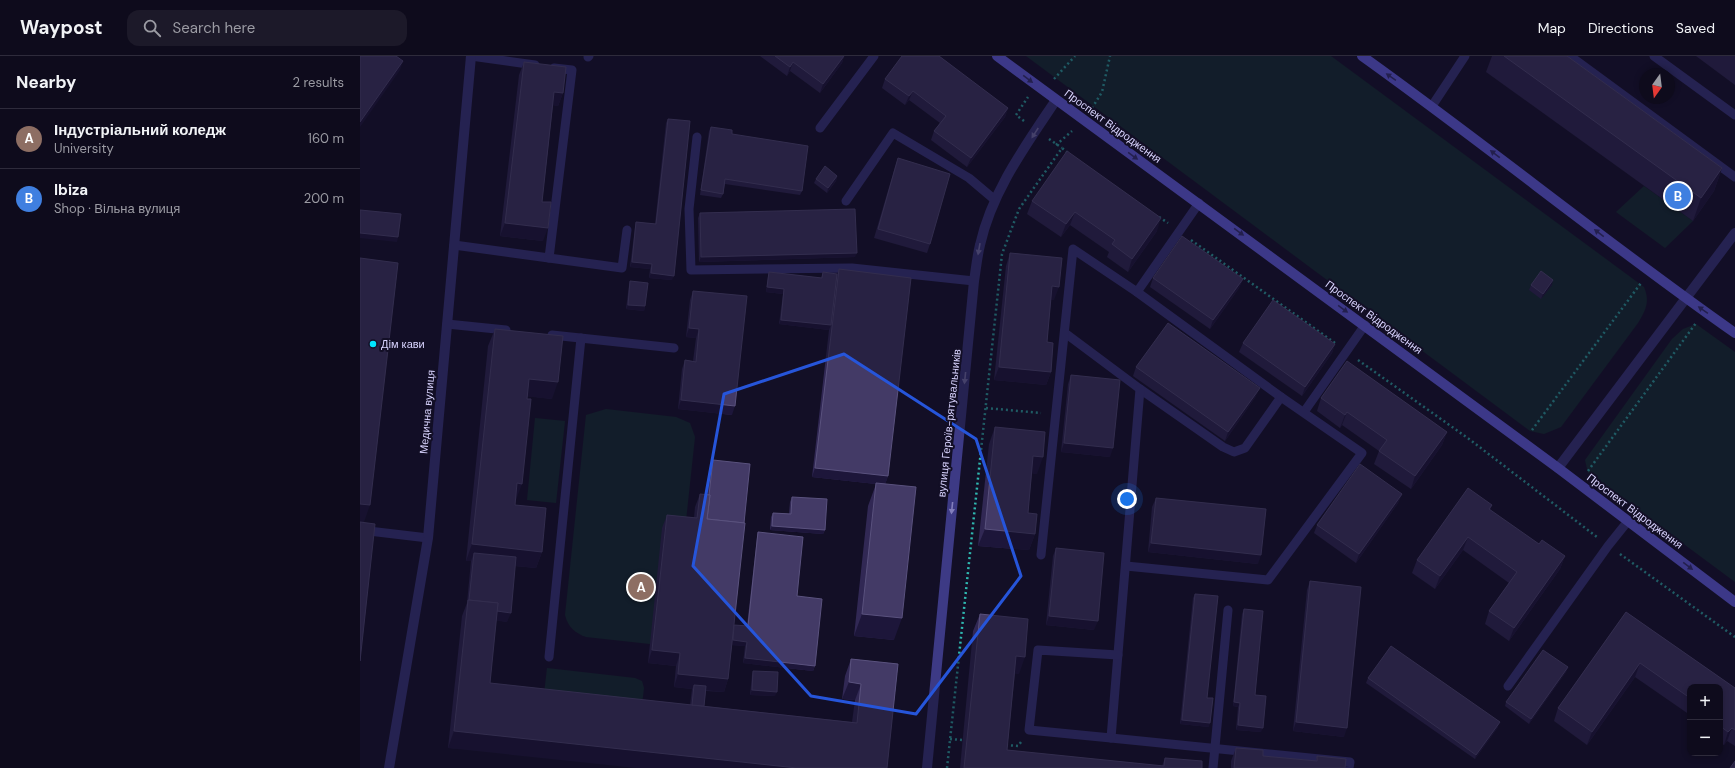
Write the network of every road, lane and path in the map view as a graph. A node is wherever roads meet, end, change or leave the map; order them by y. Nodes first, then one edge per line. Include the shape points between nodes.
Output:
1 (471, 56) edge
2 (874, 56) edge
3 (997, 56) edge
4 (1362, 56) edge
5 (1465, 56) edge
6 (1570, 56) edge
7 (1654, 56) edge
8 (1056, 100) junction
9 (1432, 106) junction
10 (1735, 115) edge
11 (820, 128) dead end
12 (697, 136) dead end
13 (1074, 157) edge
14 (1735, 177) edge
15 (995, 200) junction
16 (846, 201) dead end
17 (1199, 203) junction
18 (1155, 214) edge
19 (627, 230) dead end
20 (1180, 232) junction
21 (1735, 233) edge
22 (454, 245) junction
23 (549, 258) junction
24 (1650, 271) junction
25 (974, 281) junction
26 (1138, 292) junction
27 (1685, 298) junction
28 (1705, 311) junction
29 (447, 324) junction
30 (1365, 325) junction
31 (513, 331) edge
32 (1064, 333) junction
33 (1735, 333) edge
34 (543, 334) edge
35 (581, 338) junction
36 (674, 348) dead end
37 (1346, 351) junction
38 (1140, 389) junction
39 (1281, 396) junction
40 (986, 408) junction
41 (1304, 412) junction
42 (1056, 415) junction
43 (1523, 442) junction
44 (1558, 468) junction
45 (1579, 483) junction
46 (1628, 521) junction
47 (360, 530) edge
48 (428, 538) junction
49 (1608, 546) junction
50 (1041, 554) dead end
51 (1126, 566) junction
52 (1735, 602) edge
53 (1228, 610) dead end
54 (1735, 637) edge
55 (1118, 655) junction
56 (549, 657) dead end
57 (1508, 686) dead end
58 (1111, 738) junction
59 (950, 739) junction
60 (962, 740) dead end
61 (1215, 748) junction
62 (389, 768) edge
63 (927, 768) edge
64 (947, 768) edge
65 (1214, 768) edge
66 (1349, 768) edge

1 - 22 street, Медична вулиця
1 - 23 lane via 572,70
2 - 11 lane
3 -> 8 main road, Проспект Відродження
9 -> 4 main road
5 - 9 lane
6 - 14 lane
7 - 10 lane
8 -> 15 street, вулиця Героїв-рятувальників via 1011,168
8 -> 17 main road, Проспект Відродження
24 -> 9 main road
12 - 25 lane via 689,209 691,270 852,268
13 - 40 path via 1062,148 1019,209 1002,254
15 - 16 lane via 969,178 893,133
15 -> 25 street, вулиця Героїв-рятувальників via 980,244
17 - 20 lane
17 -> 30 main road, Проспект Відродження
18 - 20 path
19 - 23 lane via 622,268
20 - 26 lane
20 - 37 path
21 - 27 street
22 - 23 lane
22 - 29 street, Медична вулиця
24 - 27 main road
24 - 43 path
25 -> 63 street, вулиця Героїв-рятувальників
26 - 32 lane via 1073,249
26 - 39 lane
28 -> 27 main road
27 - 44 street
28 - 33 main road
28 - 45 path
29 - 31 lane
29 - 48 street, Медична вулиця
30 - 37 lane
30 - 43 main road, Проспект Відродження
32 - 38 lane
32 - 42 lane
34 - 35 lane
35 - 36 lane
35 - 56 lane
37 - 41 lane
37 - 49 path via 1469,439
38 - 39 lane via 1234,452 1245,448
38 - 51 lane
39 - 41 lane
40 - 42 path
40 - 59 path
41 - 51 lane via 1362,453 1268,580
42 - 50 lane
43 - 44 main road, Проспект Відродження
44 - 45 main road, Проспект Відродження
45 - 46 main road, Проспект Відродження
46 - 49 lane
46 -> 52 main road, Проспект Відродження
47 - 48 lane
48 - 62 street, Медична вулиця
49 - 54 path
49 - 57 lane
51 - 55 lane
53 - 61 lane
55 - 58 lane
55 - 58 lane via 1038,650 1029,730
58 - 61 lane
59 - 60 path
59 - 64 path
61 - 65 lane
61 - 66 lane via 1350,762

